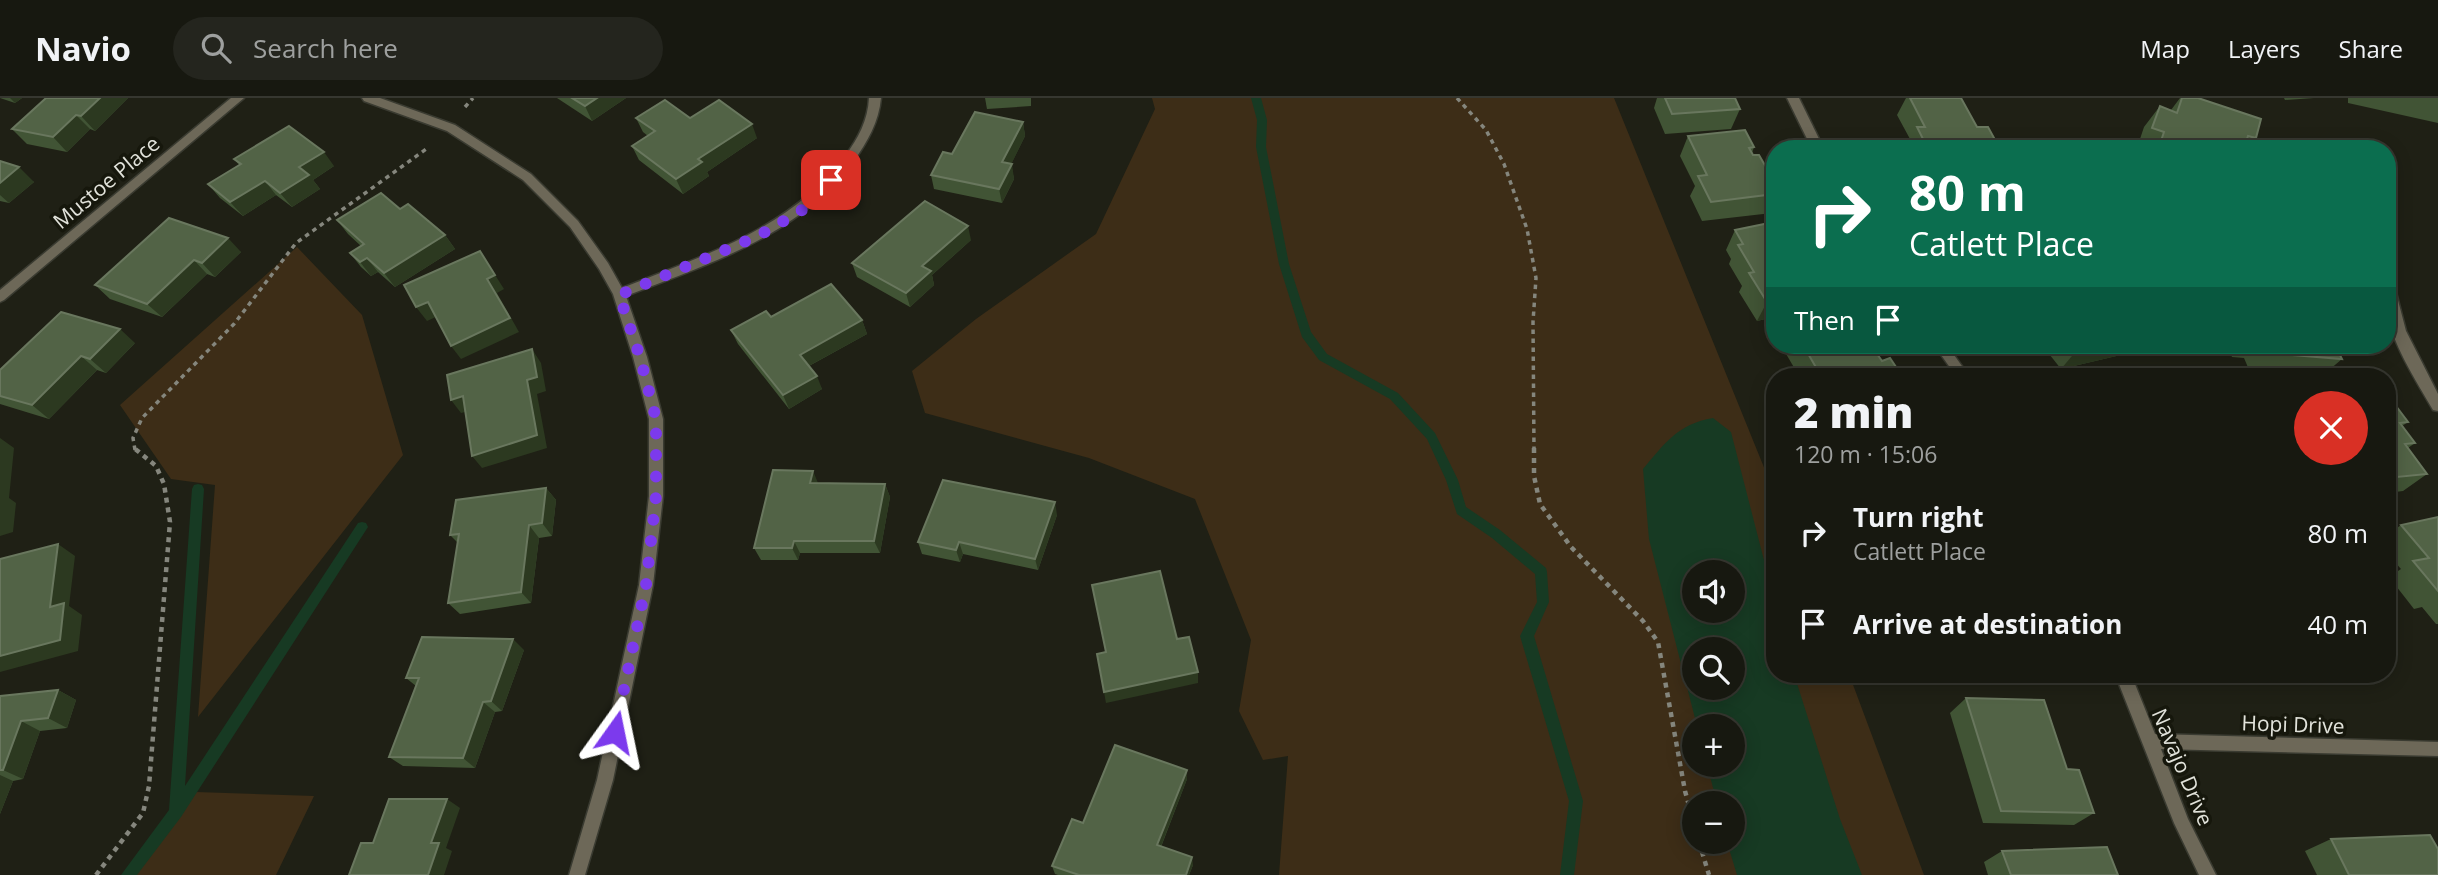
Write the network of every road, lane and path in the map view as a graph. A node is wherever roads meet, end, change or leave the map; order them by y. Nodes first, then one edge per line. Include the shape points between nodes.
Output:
1 (238, 98) edge
2 (368, 98) edge
3 (473, 98) edge
4 (875, 98) edge
5 (1457, 98) edge
6 (1793, 98) edge
7 (451, 128) junction
8 (1814, 140) edge
9 (619, 295) junction
10 (0, 297) edge
11 (2396, 323) edge
12 (2438, 406) edge
13 (2126, 683) edge
14 (2148, 741) junction
15 (2436, 752) edge
16 (1685, 791) edge
17 (1703, 854) edge
18 (96, 875) edge
19 (577, 875) edge
20 (1709, 875) edge
21 (2208, 875) edge

1 - 10 street, Mustoe Place
2 - 7 street
3 - 7 path
4 - 9 street via 865,134 847,165 801,211 758,236
5 - 16 path via 1486,131 1504,164 1527,229 1536,278 1534,476 1540,504 1571,547 1658,642
6 - 8 street
7 - 9 street via 527,177 574,224
7 - 18 path via 395,174 296,243 234,324 142,418 132,438 134,449 156,466 170,522 149,786 143,813
9 - 19 street via 656,419 656,496 644,598 605,780
11 - 12 street
13 - 14 street, Navajo Drive
14 - 15 street, Hopi Drive
14 - 21 street, Navajo Drive
17 - 20 path

